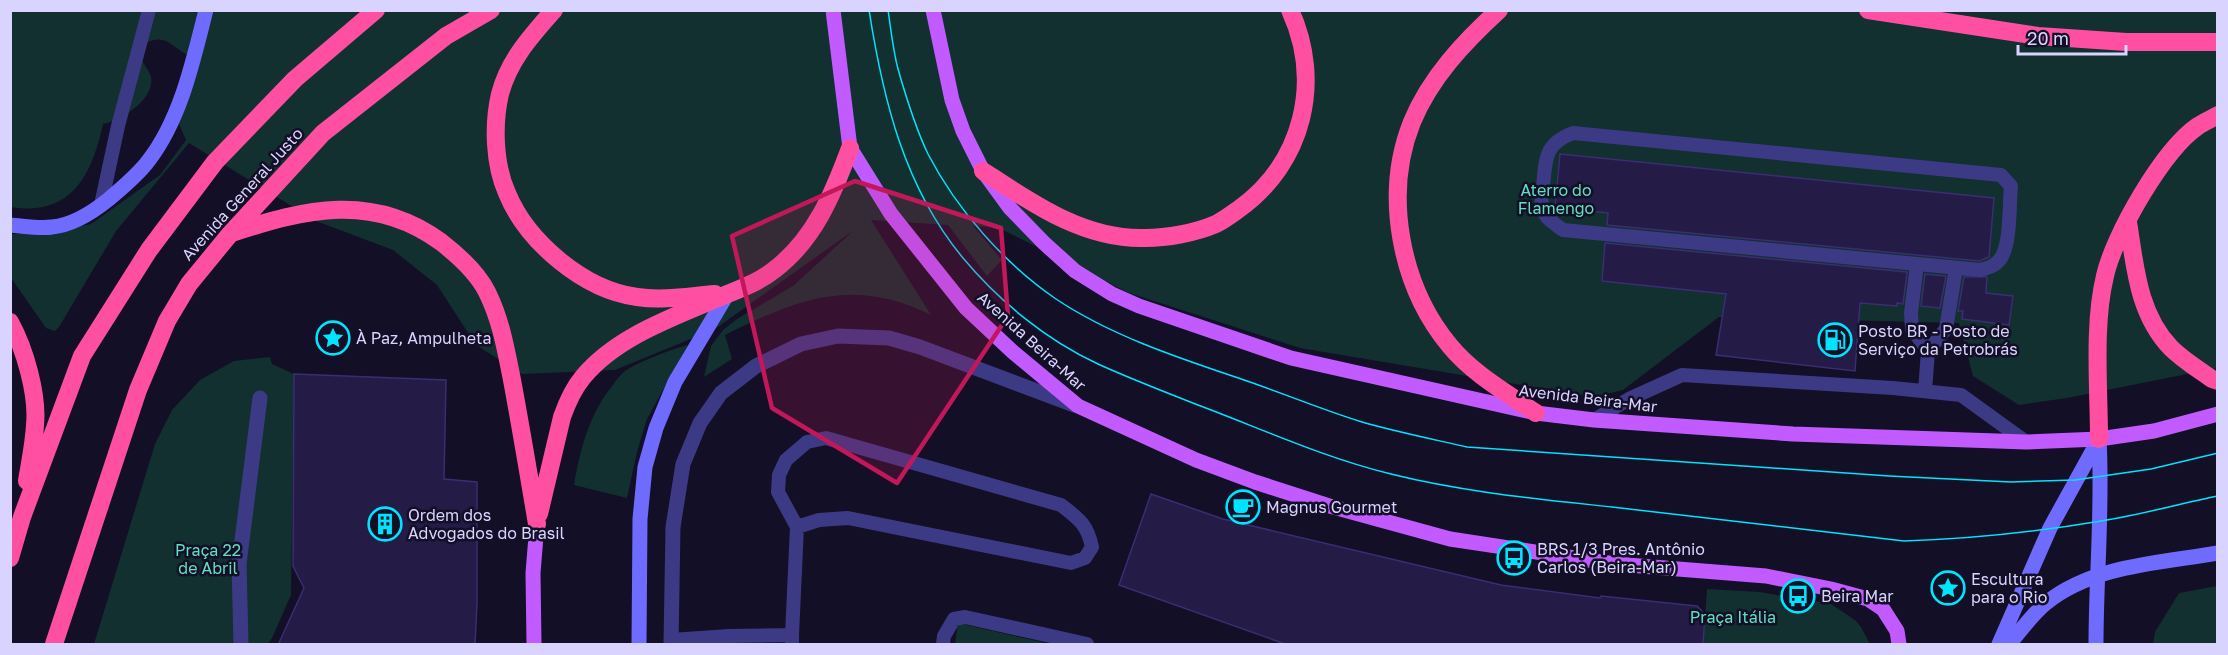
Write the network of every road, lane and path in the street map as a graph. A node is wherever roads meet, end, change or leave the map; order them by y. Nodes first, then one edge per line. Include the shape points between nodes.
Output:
1 (149, 10) edge
2 (206, 10) edge
3 (376, 10) edge
4 (491, 10) edge
5 (554, 10) edge
6 (833, 10) edge
7 (933, 10) edge
8 (1290, 10) edge
9 (1498, 10) edge
10 (1868, 10) edge
11 (2217, 42) edge
12 (2217, 116) edge
13 (850, 148) junction
14 (983, 171) junction
15 (101, 205) junction
16 (2128, 222) junction
17 (10, 225) edge
18 (230, 234) junction
19 (1917, 264) junction
20 (1956, 268) junction
21 (728, 293) junction
22 (10, 322) edge
23 (1928, 351) junction
24 (2217, 381) edge
25 (1925, 391) junction
26 (260, 398) dead end
27 (1078, 406) junction
28 (1536, 413) junction
29 (2217, 414) edge
30 (1594, 420) junction
31 (2099, 439) junction
32 (2026, 442) junction
33 (22, 517) junction
34 (537, 524) junction
35 (797, 527) junction
36 (2217, 553) edge
37 (10, 558) edge
38 (2096, 576) junction
39 (792, 640) edge
40 (671, 642) edge
41 (54, 645) edge
42 (241, 645) edge
43 (534, 645) edge
44 (639, 645) edge
45 (943, 645) edge
46 (1087, 645) edge
47 (1899, 645) edge
48 (1999, 645) edge
49 (2009, 645) edge
50 (2096, 645) edge

1 - 15 lane
2 - 15 street via 188,76 161,142 148,162
3 - 33 highway, Avenida General Justo via 295,79 215,162 149,250 82,356
4 - 18 highway, Avenida General Justo via 446,36 323,133
5 - 21 highway via 520,50 508,71 496,117 500,172 522,220 560,261 582,277 613,291 663,299
6 - 13 main road
7 - 14 main road, Avenida Beira-Mar via 952,100
8 - 14 highway via 1306,71 1301,119 1282,164 1269,183 1216,224 1144,238 1092,230 1053,214
9 - 28 highway via 1439,74 1413,121 1400,168 1399,221 1406,260 1434,325 1451,348 1484,377
10 - 11 highway via 2037,36 2126,42
12 - 16 highway via 2196,127 2173,150
13 - 21 highway via 835,190 797,249 774,270
13 - 27 main road, Avenida Beira-Mar via 891,214 966,308
14 - 28 main road, Avenida Beira-Mar via 1010,208 1075,271 1138,306 1291,358
15 - 17 street via 52,228
16 - 24 highway via 2139,291 2157,332 2172,349
16 - 31 highway via 2105,275 2099,315
18 - 34 highway via 298,214 348,209 408,222 458,256 486,291 502,333
18 - 41 highway, Avenida General Justo via 189,284 167,321 138,390
19 - 20 lane
19 - 20 lane via 1563,230 1541,206 1546,155 1552,145 1573,133 2001,175 2010,186 2006,246 2000,260 1980,270
19 - 23 lane via 1912,329
20 - 23 lane via 1946,329
21 - 34 highway via 630,340 605,355 582,378 562,417
21 - 44 street via 675,382 645,467 640,519
22 - 33 highway via 30,373 36,423
23 - 25 lane
25 - 30 lane via 1682,375
25 - 32 lane via 1961,396
26 - 42 street via 239,564
27 - 40 street via 889,338 838,336 801,344 756,366 721,393 700,423 683,464 673,527
27 - 47 main road, Avenida Beira-Mar via 1196,460 1255,482 1326,506 1450,539 1615,564 1766,576 1868,599 1883,609 1897,632
28 - 30 main road, Avenida Beira-Mar
29 - 31 main road, Avenida Beira-Mar via 2154,431
30 - 32 main road, Avenida Beira-Mar via 1793,434
31 - 32 main road, Avenida Beira-Mar
31 - 38 street
31 - 48 street via 2050,528
33 - 37 highway, Avenida General Justo
34 - 43 main road
35 - 35 lane via 778,492 779,475 786,460 807,442 826,438 1061,505 1089,531 1092,547 1085,558 1071,563 848,518 819,520
35 - 39 lane
36 - 38 street
38 - 49 street via 2045,604
38 - 50 street
39 - 40 lane via 729,636
45 - 46 lane via 954,619 965,617

